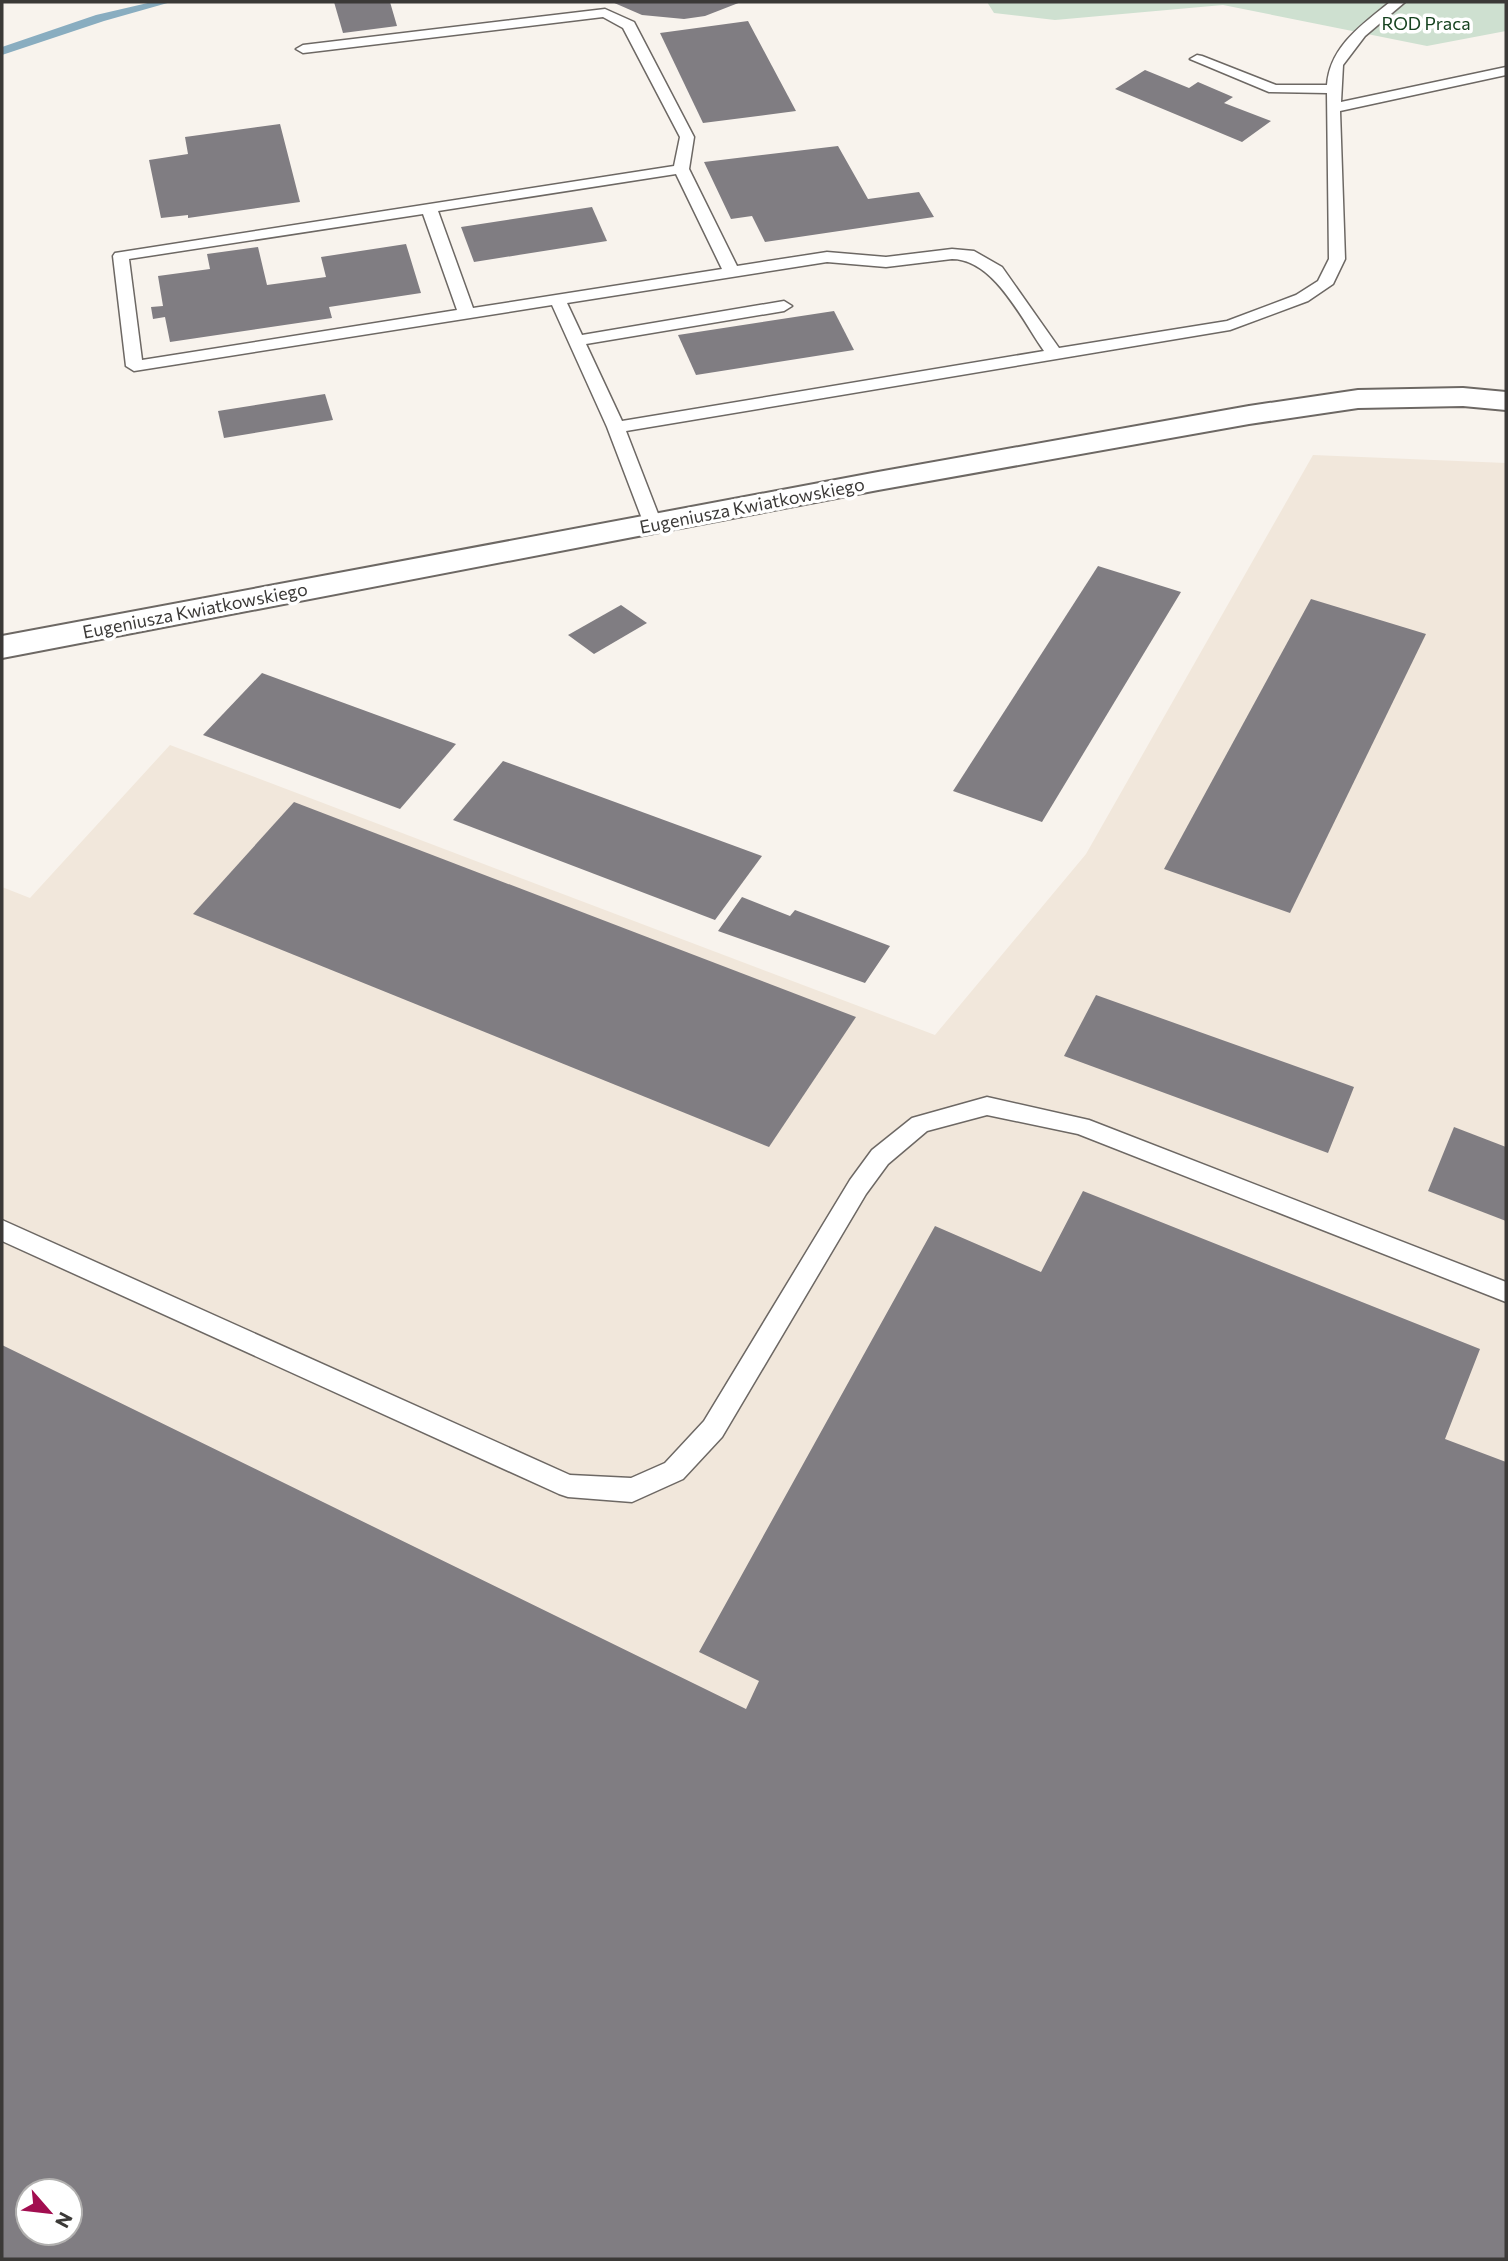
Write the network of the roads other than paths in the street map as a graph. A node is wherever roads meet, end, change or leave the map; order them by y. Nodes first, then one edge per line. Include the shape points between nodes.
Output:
1 (1398, 2) edge
2 (303, 49) dead end
3 (1197, 59) dead end
4 (1506, 71) edge
5 (1334, 89) junction
6 (1333, 108) junction
7 (681, 169) junction
8 (429, 208) junction
9 (732, 272) junction
10 (558, 301) junction
11 (784, 306) dead end
12 (467, 315) junction
13 (577, 341) junction
14 (1055, 354) junction
15 (1506, 401) edge
16 (616, 427) junction
17 (653, 524) junction
18 (2, 646) edge
19 (2, 1230) edge
20 (1506, 1292) edge

1 - 5 lane via 1360,33 1336,65
2 - 7 lane via 605,13 629,25 687,136
3 - 5 lane via 1273,89
4 - 6 lane
5 - 6 lane
6 - 14 lane via 1337,259 1325,284 1302,298 1230,325
7 - 8 lane
7 - 9 lane
8 - 12 lane
8 - 12 lane via 121,256 134,366
9 - 10 lane
9 - 14 lane via 827,257 886,262 968,254 996,270
10 - 12 lane
10 - 13 lane
11 - 13 lane
13 - 16 lane
14 - 16 lane
15 - 17 street, Eugeniusza Kwiatkowskiego via 1359,399
16 - 17 lane
17 - 18 street, Eugeniusza Kwiatkowskiego
19 - 20 lane via 568,1486 632,1490 674,1471 713,1429 880,1157 920,1124 987,1106 1081,1126

